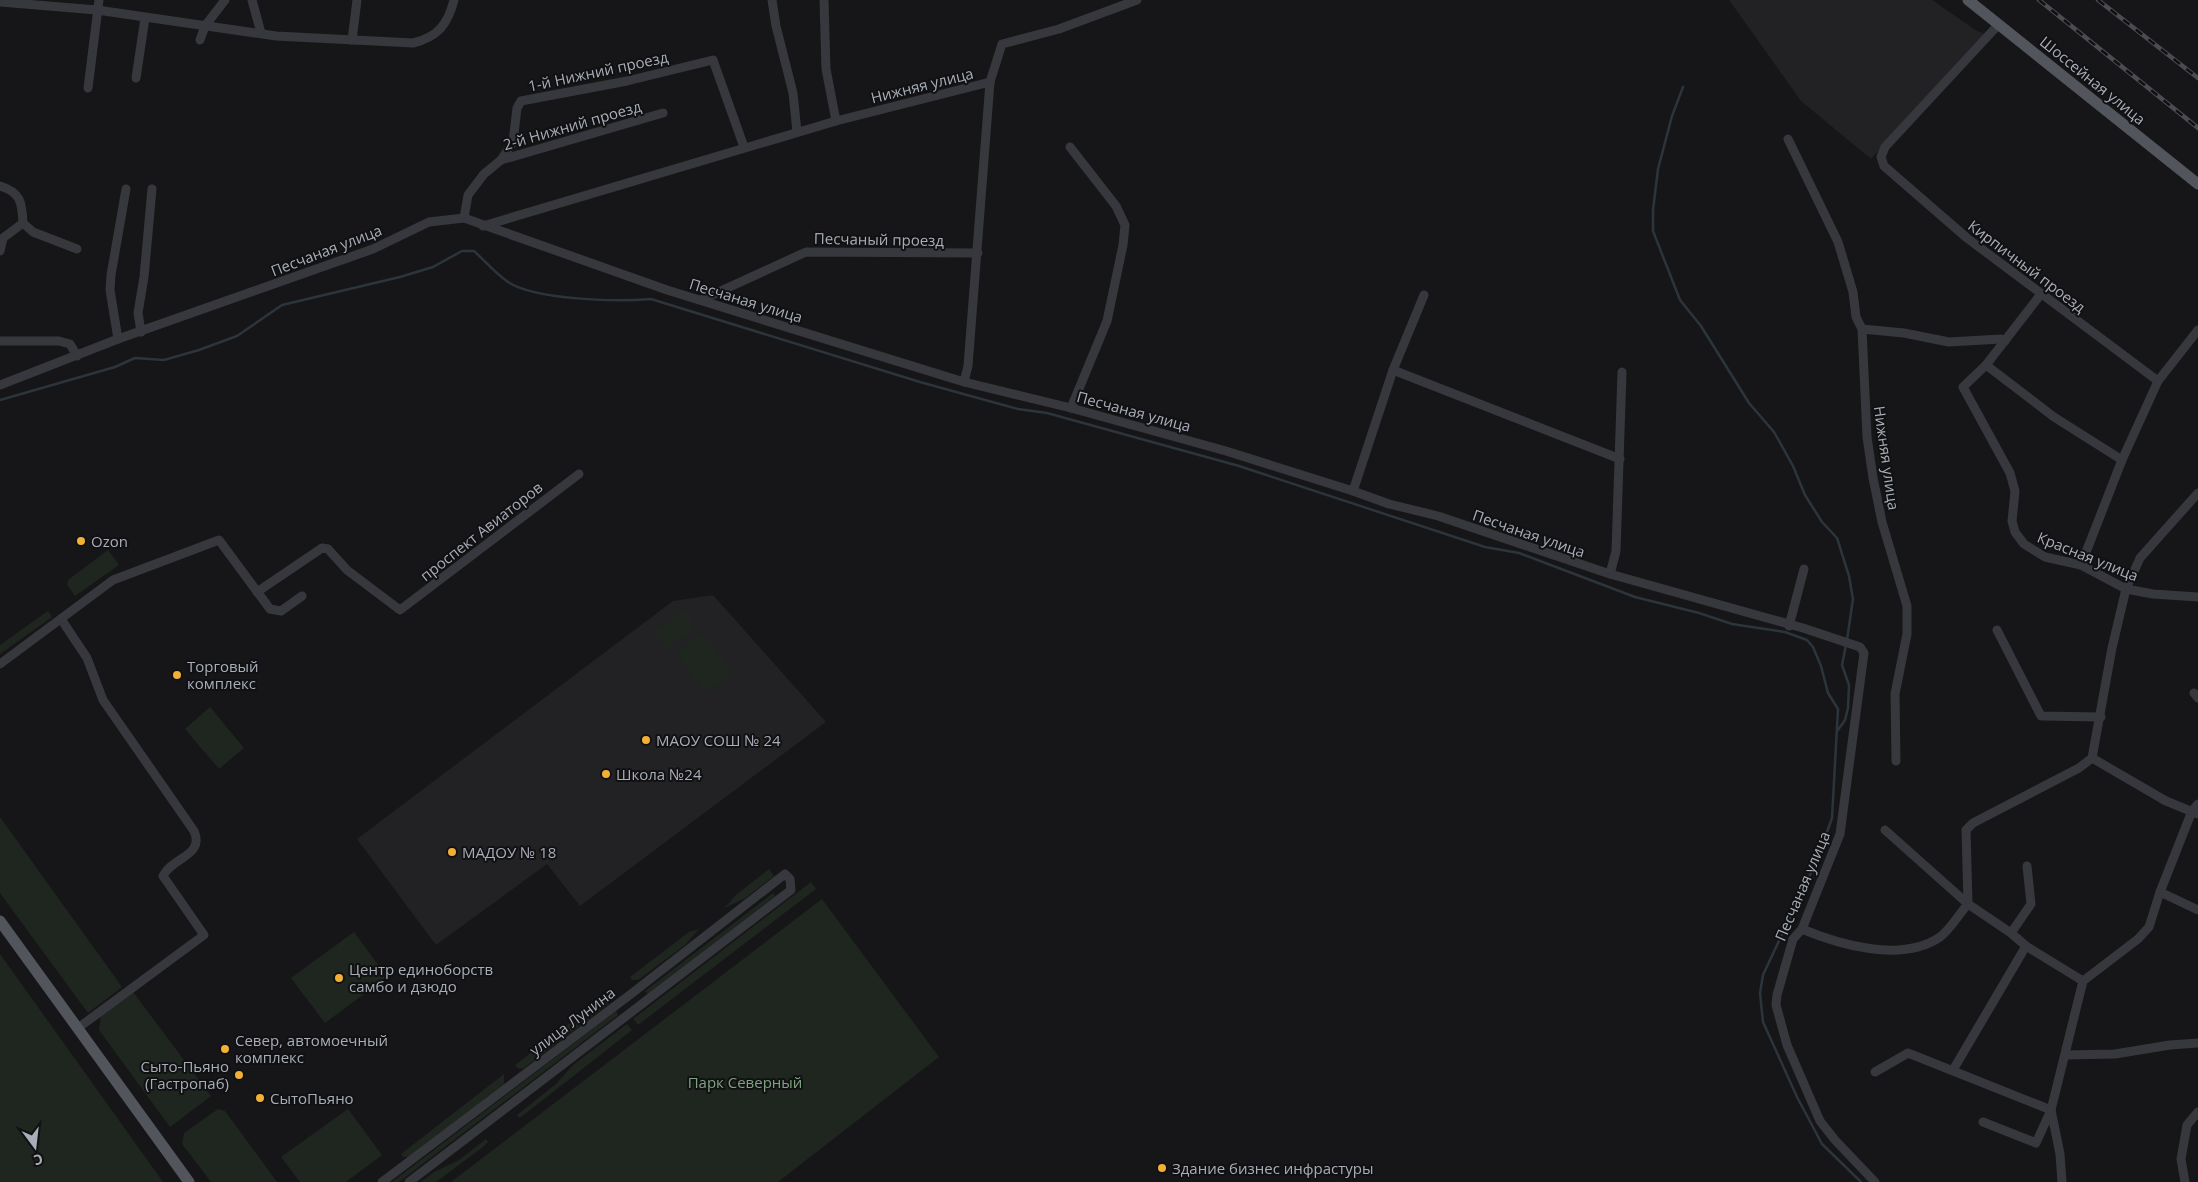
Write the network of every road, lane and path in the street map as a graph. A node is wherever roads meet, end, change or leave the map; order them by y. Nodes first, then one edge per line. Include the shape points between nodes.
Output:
1 (99, 0) edge
2 (225, 0) edge
3 (252, 0) edge
4 (357, 0) edge
5 (454, 0) edge
6 (772, 0) edge
7 (824, 0) edge
8 (1968, 0) edge
9 (1133, 1) edge
10 (0, 2) edge
11 (97, 10) junction
12 (145, 18) junction
13 (2000, 24) junction
14 (205, 26) junction
15 (261, 33) junction
16 (200, 40) dead end
17 (352, 40) junction
18 (136, 78) dead end
19 (990, 82) junction
20 (88, 88) dead end
21 (663, 113) dead end
22 (836, 121) junction
23 (797, 132) junction
24 (1788, 139) dead end
25 (744, 147) junction
26 (1070, 147) dead end
27 (501, 160) junction
28 (2198, 184) edge
29 (0, 186) edge
30 (126, 189) dead end
31 (152, 190) dead end
32 (464, 218) junction
33 (23, 223) junction
34 (483, 226) junction
35 (77, 249) dead end
36 (0, 251) edge
37 (978, 253) junction
38 (2040, 294) junction
39 (1424, 295) dead end
40 (701, 300) junction
41 (1862, 329) junction
42 (2198, 330) edge
43 (141, 332) junction
44 (118, 339) junction
45 (2004, 340) junction
46 (0, 341) edge
47 (77, 356) junction
48 (1986, 365) junction
49 (1393, 370) junction
50 (1622, 372) dead end
51 (2158, 381) junction
52 (964, 382) junction
53 (0, 385) edge
54 (1071, 408) junction
55 (1620, 459) junction
56 (2122, 460) junction
57 (579, 474) dead end
58 (1353, 491) junction
59 (2198, 493) edge
60 (2081, 565) junction
61 (1804, 569) dead end
62 (1610, 574) junction
63 (2126, 589) junction
64 (257, 592) junction
65 (302, 596) dead end
66 (2198, 597) edge
67 (61, 619) junction
68 (1788, 626) junction
69 (1997, 630) dead end
70 (0, 664) edge
71 (2101, 717) junction
72 (2092, 758) junction
73 (1896, 761) dead end
74 (2196, 810) edge
75 (1885, 830) dead end
76 (2027, 866) dead end
77 (2160, 892) junction
78 (1968, 904) junction
79 (2198, 910) edge
80 (0, 921) edge
81 (1802, 930) junction
82 (2011, 933) junction
83 (2026, 946) junction
84 (2083, 982) junction
85 (631, 994) junction
86 (640, 1006) junction
87 (78, 1028) junction
88 (2198, 1043) edge
89 (2066, 1055) junction
90 (1953, 1070) junction
91 (1875, 1072) dead end
92 (2051, 1110) junction
93 (2198, 1112) edge
94 (1983, 1122) dead end
95 (189, 1182) edge
96 (382, 1182) edge
97 (409, 1182) edge
98 (1875, 1182) edge
99 (2062, 1182) edge
100 (2184, 1182) edge

1 - 11 street
2 - 14 street
3 - 15 street
4 - 17 street
5 - 17 street via 450,17 426,40 413,43
6 - 23 street via 793,93
7 - 22 street via 826,70
8 - 13 main road, Шоссейная улица
9 - 19 street, Нижняя улица via 1058,29 1002,44
10 - 11 street
11 - 12 street
11 - 20 street
12 - 14 street
12 - 18 street
13 - 28 main road, Шоссейная улица
13 - 38 street, Кирпичный проезд via 1880,157 1884,166 1967,238
14 - 15 street
14 - 16 street
15 - 17 street
19 - 22 street, Нижняя улица
19 - 37 street
21 - 27 street, 2-й Нижний проезд
22 - 23 street, Нижняя улица
23 - 25 street, Нижняя улица
24 - 41 street, Нижняя улица via 1838,242 1853,292 1856,318
25 - 27 street, 1-й Нижний проезд via 713,60 522,101 517,108 513,142
25 - 34 street, Нижняя улица
26 - 54 street via 1116,206 1125,225 1108,321
27 - 32 street, 2-й Нижний проезд via 468,194
29 - 33 street via 11,189 22,203
30 - 44 street via 110,290
31 - 43 street via 138,313
32 - 34 street, Песчаная улица
32 - 43 street, Песчаная улица via 428,222 373,249
33 - 35 street via 33,232
33 - 36 street via 3,238
34 - 40 street, Песчаная улица
37 - 40 street, Песчаный проезд via 806,252
37 - 52 street
38 - 45 street, Красная улица
38 - 51 street, Кирпичный проезд
39 - 49 street
40 - 52 street, Песчаная улица
41 - 45 street via 1948,342
41 - 73 street, Нижняя улица via 1867,436 1873,478 1882,522 1908,606 1907,634 1895,694
42 - 51 street
43 - 44 street, Песчаная улица
44 - 47 street, Песчаная улица
45 - 48 street, Красная улица
46 - 47 street via 59,341 70,344
47 - 53 street, Песчаная улица
48 - 56 street via 2054,417
48 - 60 street, Красная улица via 1963,387 2010,473 2015,491 2012,521 2015,532 2024,544 2045,557
49 - 55 street
49 - 58 street
50 - 55 street
51 - 56 street
52 - 54 street, Песчаная улица
54 - 58 street, Песчаная улица via 1226,451
55 - 62 street via 1616,551
56 - 60 street
57 - 64 street, проспект Авиаторов via 400,610 347,570 328,549 322,548
58 - 62 street, Песчаная улица
59 - 63 street via 2140,558
60 - 63 street, Красная улица
61 - 68 street
62 - 68 street, Песчаная улица
63 - 66 street, Красная улица
63 - 71 street
64 - 65 street via 270,609 281,611
64 - 67 street via 219,540 113,580
67 - 70 street
67 - 87 street via 87,658 103,700 194,831 198,840 196,847 166,870 163,876 204,935
68 - 81 street, Песчаная улица via 1855,645 1864,653 1840,834
69 - 71 street via 2041,716
71 - 72 street
72 - 74 street via 2166,801
72 - 78 street via 2079,768 1973,823 1966,830
74 - 77 street
75 - 78 street
76 - 82 street via 2031,904
77 - 79 street
77 - 84 street via 2149,926 2138,939
78 - 81 street via 1940,937 1895,951 1834,942
78 - 82 street
80 - 87 main road
81 - 98 street, Песчаная улица via 1793,939 1776,995 1787,1046 1820,1121
82 - 83 street
83 - 84 street
83 - 90 street
84 - 89 street
85 - 86 street, улица Лунина
85 - 86 street via 785,874 790,879 791,890
85 - 96 street, улица Лунина
86 - 97 street, улица Лунина
87 - 95 main road
88 - 89 street via 2116,1054
89 - 92 street
90 - 91 street via 1908,1053
90 - 92 street
92 - 94 street via 2036,1143
92 - 99 street
93 - 100 street via 2187,1125 2181,1159

